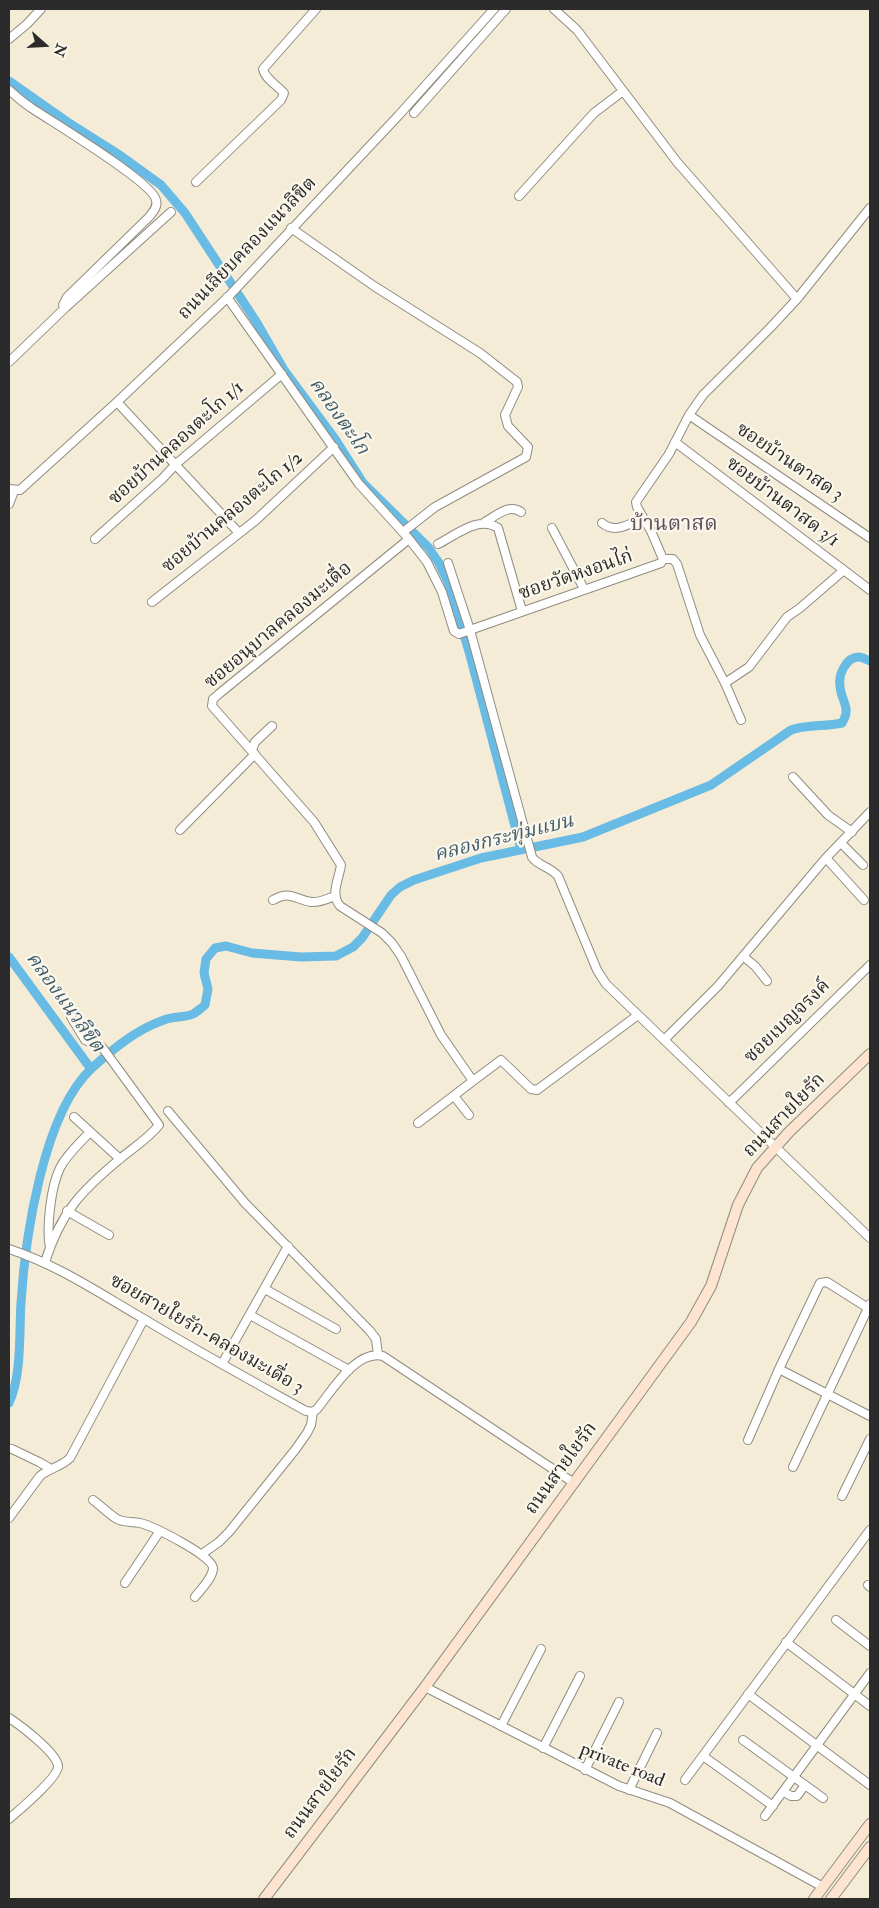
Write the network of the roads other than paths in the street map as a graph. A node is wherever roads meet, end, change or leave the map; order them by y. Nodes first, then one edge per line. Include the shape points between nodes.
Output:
1 (41, 9) edge
2 (316, 9) edge
3 (494, 9) edge
4 (506, 9) edge
5 (554, 9) edge
6 (9, 39) edge
7 (434, 75) junction
8 (442, 81) junction
9 (9, 90) edge
10 (623, 91) junction
11 (414, 112) dead end
12 (196, 182) dead end
13 (519, 196) dead end
14 (870, 208) edge
15 (171, 212) dead end
16 (291, 228) junction
17 (228, 297) junction
18 (796, 299) junction
19 (65, 308) junction
20 (9, 362) edge
21 (282, 374) junction
22 (118, 402) junction
23 (689, 415) junction
24 (675, 442) junction
25 (334, 447) junction
26 (176, 464) junction
27 (11, 490) edge
28 (9, 504) edge
29 (521, 512) dead end
30 (643, 518) junction
31 (485, 522) junction
32 (602, 523) dead end
33 (552, 528) dead end
34 (404, 531) junction
35 (239, 533) junction
36 (870, 538) edge
37 (95, 539) dead end
38 (409, 539) junction
39 (438, 544) dead end
40 (664, 559) junction
41 (448, 564) dead end
42 (844, 570) junction
43 (584, 589) junction
44 (870, 590) edge
45 (152, 602) dead end
46 (522, 611) junction
47 (468, 630) junction
48 (725, 683) junction
49 (741, 720) dead end
50 (272, 726) dead end
51 (254, 752) junction
52 (792, 777) dead end
53 (868, 818) edge
54 (180, 830) dead end
55 (852, 832) junction
56 (841, 843) junction
57 (826, 858) junction
58 (863, 865) dead end
59 (334, 896) junction
60 (273, 900) dead end
61 (864, 900) dead end
62 (744, 957) junction
63 (870, 965) edge
64 (767, 981) dead end
65 (638, 1015) junction
66 (71, 1016) dead end
67 (664, 1040) junction
68 (870, 1054) edge
69 (473, 1081) junction
70 (454, 1096) junction
71 (729, 1103) junction
72 (168, 1111) dead end
73 (469, 1115) dead end
74 (74, 1117) dead end
75 (418, 1123) dead end
76 (90, 1132) junction
77 (775, 1148) junction
78 (120, 1159) junction
79 (67, 1211) junction
80 (109, 1235) dead end
81 (870, 1238) edge
82 (288, 1246) junction
83 (50, 1248) junction
84 (9, 1249) edge
85 (45, 1262) junction
86 (265, 1289) junction
87 (869, 1306) edge
88 (250, 1315) junction
89 (144, 1319) junction
90 (336, 1329) dead end
91 (378, 1355) junction
92 (222, 1364) junction
93 (779, 1369) junction
94 (349, 1370) junction
95 (828, 1393) junction
96 (313, 1412) junction
97 (870, 1416) edge
98 (870, 1438) edge
99 (748, 1440) dead end
100 (12, 1449) dead end
101 (793, 1467) dead end
102 (51, 1469) junction
103 (574, 1483) junction
104 (842, 1496) dead end
105 (93, 1500) dead end
106 (9, 1518) edge
107 (870, 1530) edge
108 (160, 1531) junction
109 (202, 1554) junction
110 (126, 1583) dead end
111 (195, 1597) dead end
112 (836, 1620) dead end
113 (786, 1642) junction
114 (870, 1646) edge
115 (541, 1649) dead end
116 (870, 1673) edge
117 (580, 1676) dead end
118 (425, 1687) junction
119 (748, 1694) junction
120 (854, 1695) junction
121 (619, 1702) dead end
122 (870, 1706) edge
123 (9, 1718) edge
124 (501, 1726) junction
125 (657, 1733) dead end
126 (743, 1740) dead end
127 (817, 1745) junction
128 (543, 1748) junction
129 (703, 1756) junction
130 (585, 1770) junction
131 (794, 1777) junction
132 (685, 1780) dead end
133 (805, 1785) junction
134 (870, 1785) edge
135 (629, 1790) junction
136 (784, 1792) junction
137 (823, 1798) dead end
138 (773, 1806) junction
139 (765, 1816) dead end
140 (9, 1819) edge
141 (870, 1824) edge
142 (870, 1847) edge
143 (823, 1887) junction
144 (264, 1899) edge
145 (814, 1899) edge
146 (831, 1899) edge

1 - 6 street
2 - 12 street via 262,69 284,93 281,100
3 - 7 street, ถนนเลียบคลองแนวลิขิต
4 - 8 street
5 - 10 street via 577,30
7 - 8 street
7 - 16 street, ถนนเลียบคลองแนวลิขิต
8 - 11 street
9 - 19 street via 28,106 88,143 138,181 156,200 155,210 67,297 63,305
10 - 13 street via 594,113
10 - 18 street via 677,162
14 - 18 street, ซอยวัดหงอนไก่
15 - 19 street
16 - 17 street, ถนนเลียบคลองแนวลิขิต
16 - 34 street via 374,286 480,353 517,382 518,387 505,415 508,426 528,447 526,457 435,507
17 - 21 street
17 - 22 street, ถนนเลียบคลองแนวลิขิต
18 - 23 street, ซอยวัดหงอนไก่ via 712,386
19 - 20 street
21 - 25 street
21 - 26 street, ซอยบ้านคลองตะโก 1/1
22 - 26 street
22 - 27 street, ถนนเลียบคลองแนวลิขิต via 20,490
23 - 24 street, ซอยวัดหงอนไก่
23 - 36 street, ซอยบ้านตาสด 3
24 - 30 street, ซอยวัดหงอนไก่ via 636,502
24 - 42 street, ซอยบ้านตาสด 3/1
25 - 34 street via 359,484
25 - 35 street, ซอยบ้านคลองตะโก 1/2
26 - 35 street
26 - 37 street, ซอยบ้านคลองตะโก 1/1
27 - 28 street
29 - 31 street via 510,508
30 - 32 street via 616,529
30 - 40 street, ซอยวัดหงอนไก่
31 - 39 street
31 - 46 street via 498,528
33 - 43 street
34 - 38 street
35 - 45 street, ซอยบ้านคลองตะโก 1/2
38 - 47 street, ซอยวัดหงอนไก่ via 427,562 442,592 454,631 459,634
38 - 51 street, ซอยอนุบาลคลองมะเดื่อ via 213,699 215,710
40 - 43 street, ซอยวัดหงอนไก่ via 661,563
40 - 48 street via 677,564 700,635
41 - 47 street
42 - 44 street, ซอยบ้านตาสด 3/1
42 - 48 street via 787,617 749,667
43 - 46 street, ซอยวัดหงอนไก่
46 - 47 street, ซอยวัดหงอนไก่
47 - 65 street via 532,857 558,876 597,970 606,984
48 - 49 street
50 - 51 street via 255,742
51 - 54 street
51 - 59 street, ซอยอนุบาลคลองมะเดื่อ via 314,822 334,852 341,865
52 - 55 street via 828,815
53 - 55 street
55 - 56 street
56 - 57 street
56 - 58 street
57 - 61 street
57 - 62 street
59 - 60 street via 311,902 293,895
59 - 69 street via 340,906 382,933 401,956 441,1035
62 - 64 street
62 - 67 street
63 - 71 street, ซอยเบญจรงค์
65 - 67 street
65 - 69 street via 537,1090 530,1089 501,1060
66 - 78 street via 85,1040 102,1047 159,1125
67 - 71 street
68 - 77 street, ถนนสายใยรัก
69 - 70 street
70 - 73 street
70 - 75 street
71 - 77 street
72 - 82 street via 245,1203
74 - 76 street
76 - 78 street
76 - 83 street via 60,1168 51,1204
77 - 81 street
77 - 103 street, ถนนสายใยรัก via 757,1168 738,1205 717,1271 702,1304
78 - 79 street
79 - 80 street
79 - 83 street
82 - 86 street
82 - 91 street via 370,1331 376,1339
83 - 85 street
84 - 85 street, ซอยสายใยรัก-คลองมะเดื่อ 3
85 - 89 street, ซอยสายใยรัก-คลองมะเดื่อ 3
86 - 88 street
86 - 90 street
87 - 93 street via 828,1282 820,1283
87 - 95 street
88 - 92 street
88 - 94 street
89 - 92 street, ซอยสายใยรัก-คลองมะเดื่อ 3
89 - 102 street via 70,1458
91 - 94 street, ซอยสายใยรัก-คลองมะเดื่อ 3 via 362,1359
91 - 103 street
92 - 96 street, ซอยสายใยรัก-คลองมะเดื่อ 3
93 - 95 street
93 - 99 street
94 - 96 street, ซอยสายใยรัก-คลองมะเดื่อ 3
95 - 97 street
95 - 101 street
96 - 109 street via 307,1434 296,1450 229,1532
98 - 104 street
100 - 102 street
102 - 106 street via 40,1476
103 - 118 street, ถนนสายใยรัก
105 - 108 street via 118,1520 138,1522
107 - 113 street
108 - 109 street
108 - 110 street
109 - 111 street via 211,1561 213,1571
112 - 114 street
113 - 119 street
113 - 120 street
115 - 124 street
116 - 120 street
117 - 128 street
118 - 124 street, private road
118 - 144 street, ถนนสายใยรัก
119 - 127 street
119 - 129 street
120 - 122 street
120 - 127 street
121 - 130 street
123 - 140 street via 50,1754 58,1769
124 - 128 street, private road
125 - 135 street
126 - 131 street
127 - 131 street
127 - 134 street
128 - 130 street, private road
129 - 132 street
129 - 138 street
130 - 135 street, private road
131 - 133 street
131 - 136 street
133 - 136 street via 797,1796
133 - 137 street
135 - 143 street, private road via 670,1803
136 - 138 street
138 - 139 street
141 - 143 street
142 - 146 street
143 - 145 street

